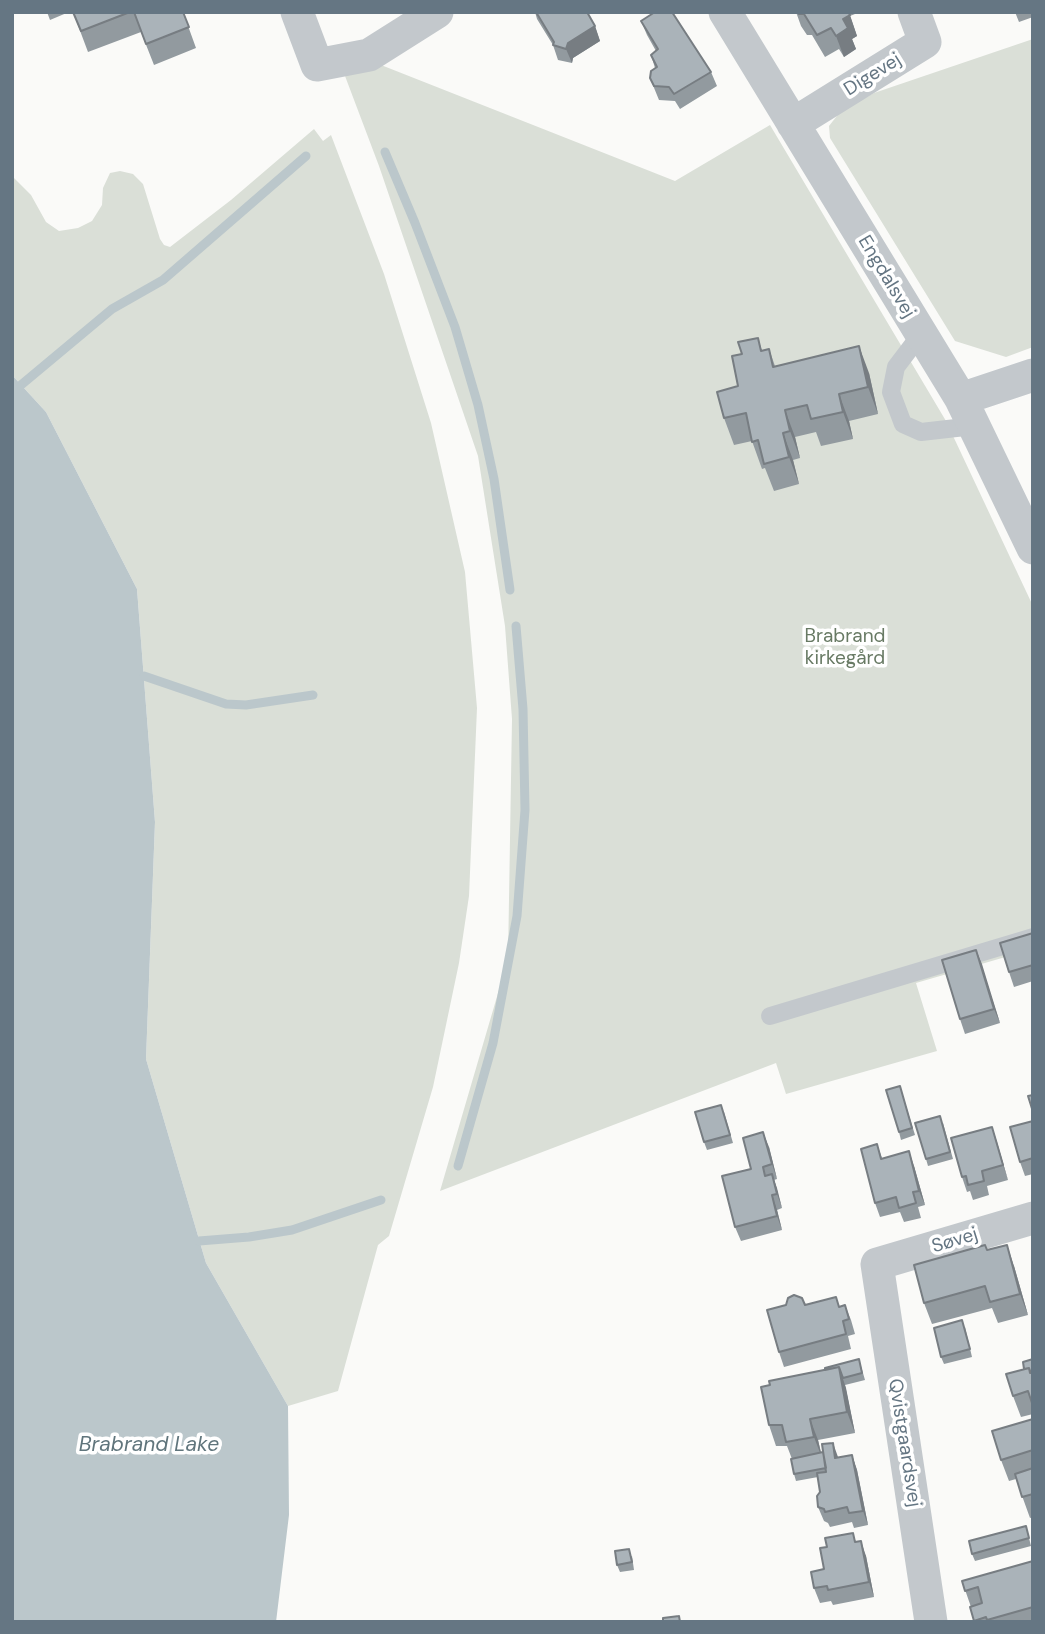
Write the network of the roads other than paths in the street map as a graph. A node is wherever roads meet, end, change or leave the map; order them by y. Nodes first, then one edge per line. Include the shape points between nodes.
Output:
1 (297, 12) edge
2 (437, 12) edge
3 (725, 12) edge
4 (914, 12) edge
5 (793, 124) junction
6 (921, 334) junction
7 (1033, 375) edge
8 (968, 413) junction
9 (1033, 548) edge
10 (1033, 937) edge
11 (770, 1016) dead end
12 (1033, 1218) edge
13 (877, 1264) joint
14 (931, 1622) edge

1 - 2 street via 317,65 369,55
3 - 5 street, Engdalsvej
4 - 5 street, Digevej via 925,42
5 - 6 street, Engdalsvej
6 - 8 street, Engdalsvej
6 - 8 lane via 896,367 891,392 903,424 920,432
7 - 8 street
8 - 9 street, Engdalsvej
10 - 11 lane
12 - 13 street, Søvej
13 - 14 street, Qvistgaardsvej

